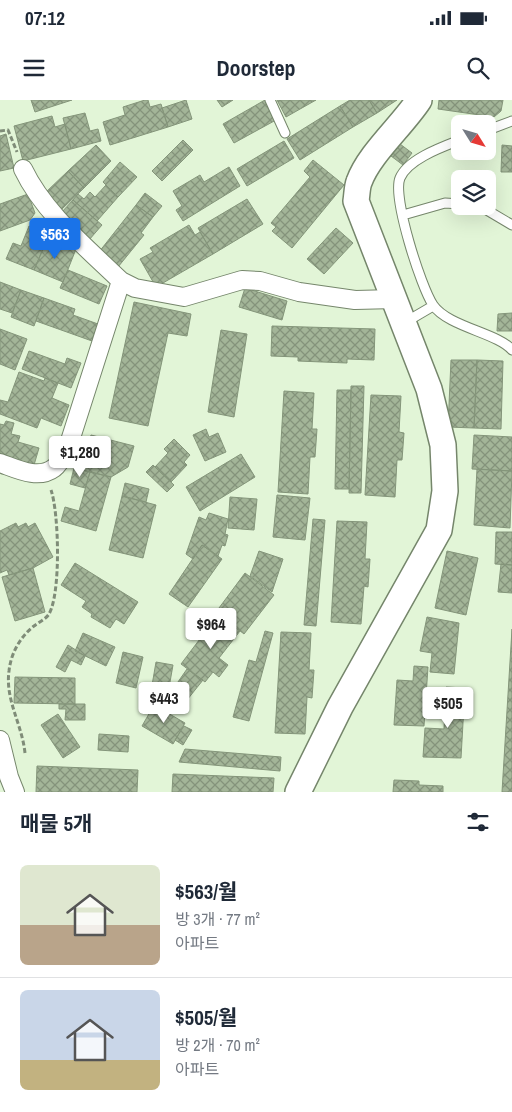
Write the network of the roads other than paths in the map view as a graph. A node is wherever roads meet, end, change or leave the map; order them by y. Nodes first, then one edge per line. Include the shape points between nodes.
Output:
1 (270, 100) edge
2 (419, 100) edge
3 (512, 122) edge
4 (496, 127) edge
5 (286, 133) dead end
6 (451, 144) edge
7 (23, 169) road end
8 (451, 203) edge
9 (495, 215) edge
10 (403, 216) junction
11 (512, 225) edge
12 (121, 281) junction
13 (395, 299) junction
14 (434, 306) junction
15 (404, 323) junction
16 (512, 350) edge
17 (0, 463) edge
18 (0, 740) edge
19 (15, 792) edge
20 (298, 792) edge

1 - 5 lane
2 - 13 street via 367,166 358,183 356,201
3 - 4 lane
6 - 10 lane via 417,159 400,177 397,192
7 - 12 street via 49,210
8 - 10 lane
9 - 11 lane
10 - 14 lane via 410,248
12 - 13 street via 135,288 184,297 242,280 355,300
12 - 17 street via 70,444 56,467 45,472 27,473
13 - 15 street
14 - 15 lane
14 - 16 lane via 456,322
15 - 20 street via 429,389 443,445 445,491 438,530 340,707
18 - 19 street

